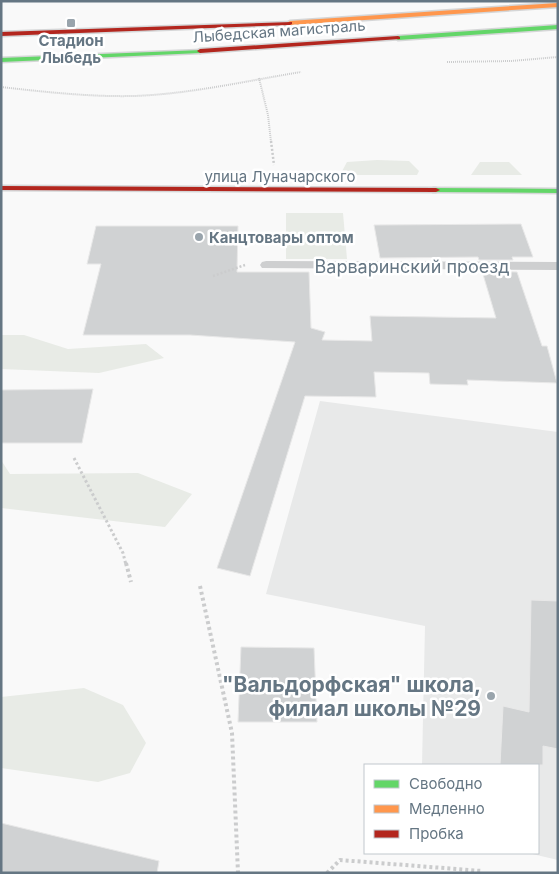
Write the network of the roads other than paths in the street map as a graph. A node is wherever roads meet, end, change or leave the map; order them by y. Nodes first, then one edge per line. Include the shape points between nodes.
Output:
1 (558, 5) edge
2 (558, 27) edge
3 (1, 34) edge
4 (1, 60) edge
5 (1, 188) edge
6 (558, 192) edge
7 (266, 265) road end
8 (558, 266) edge

1 - 3 main road, Лыбедская магистраль via 240,26
2 - 4 main road, Лыбедская магистраль via 236,50
5 - 6 main road, улица Луначарского
7 - 8 lane, Варваринский проезд

